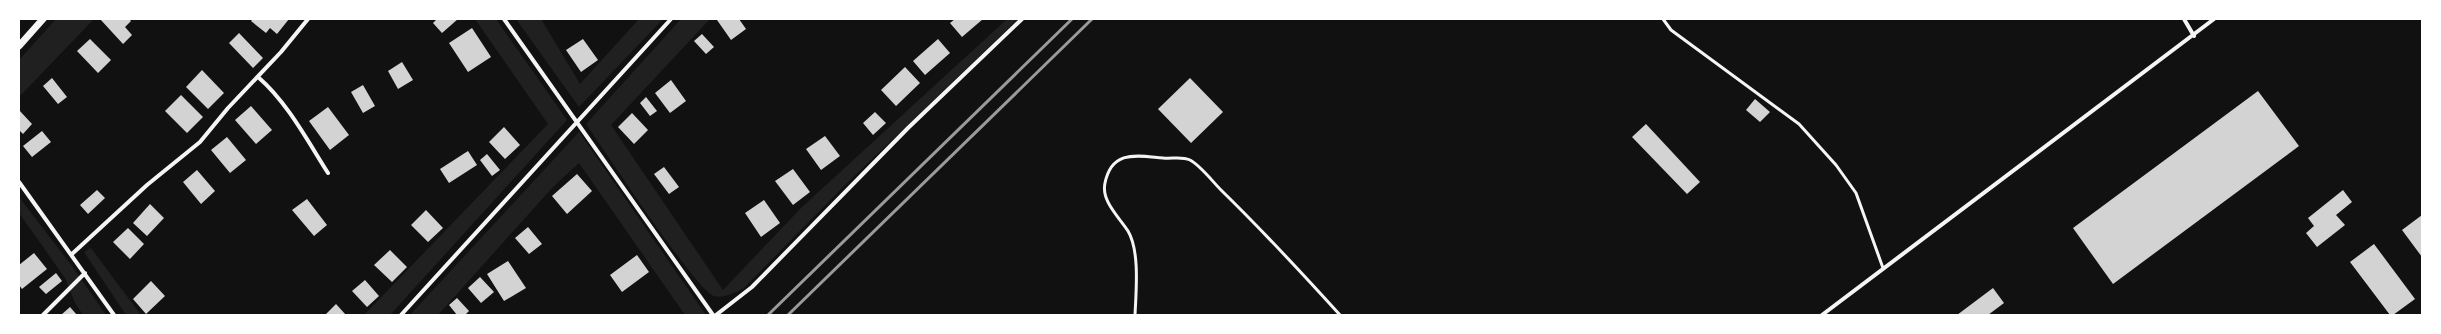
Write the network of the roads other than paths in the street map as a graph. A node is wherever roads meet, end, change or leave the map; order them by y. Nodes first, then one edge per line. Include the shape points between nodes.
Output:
1 (43, 19) edge
2 (308, 19) edge
3 (504, 19) edge
4 (671, 19) edge
5 (1022, 19) edge
6 (1663, 19) edge
7 (2184, 19) edge
8 (2214, 19) edge
9 (2194, 36) junction
10 (19, 46) edge
11 (258, 77) junction
12 (578, 124) junction
13 (328, 173) dead end
14 (19, 182) edge
15 (72, 254) junction
16 (1883, 268) junction
17 (85, 273) junction
18 (43, 315) edge
19 (114, 315) edge
20 (402, 315) edge
21 (715, 315) edge
22 (1135, 315) edge
23 (1340, 315) edge
24 (1822, 315) edge

1 - 10 street
2 - 11 street
3 - 12 street
4 - 12 street
5 - 21 street via 908,128 752,287
6 - 16 lane via 1671,30 1799,124 1836,165 1856,193
7 - 9 street
8 - 9 street
9 - 16 street
11 - 13 street via 267,84 292,117
11 - 15 street via 200,142 147,185
12 - 20 street via 494,212
12 - 21 street
14 - 15 street
15 - 17 street
16 - 24 street
17 - 18 street
17 - 19 street
22 - 23 lane via 1134,247 1129,232 1108,203 1105,185 1109,171 1120,160 1133,155 1180,157 1191,161

